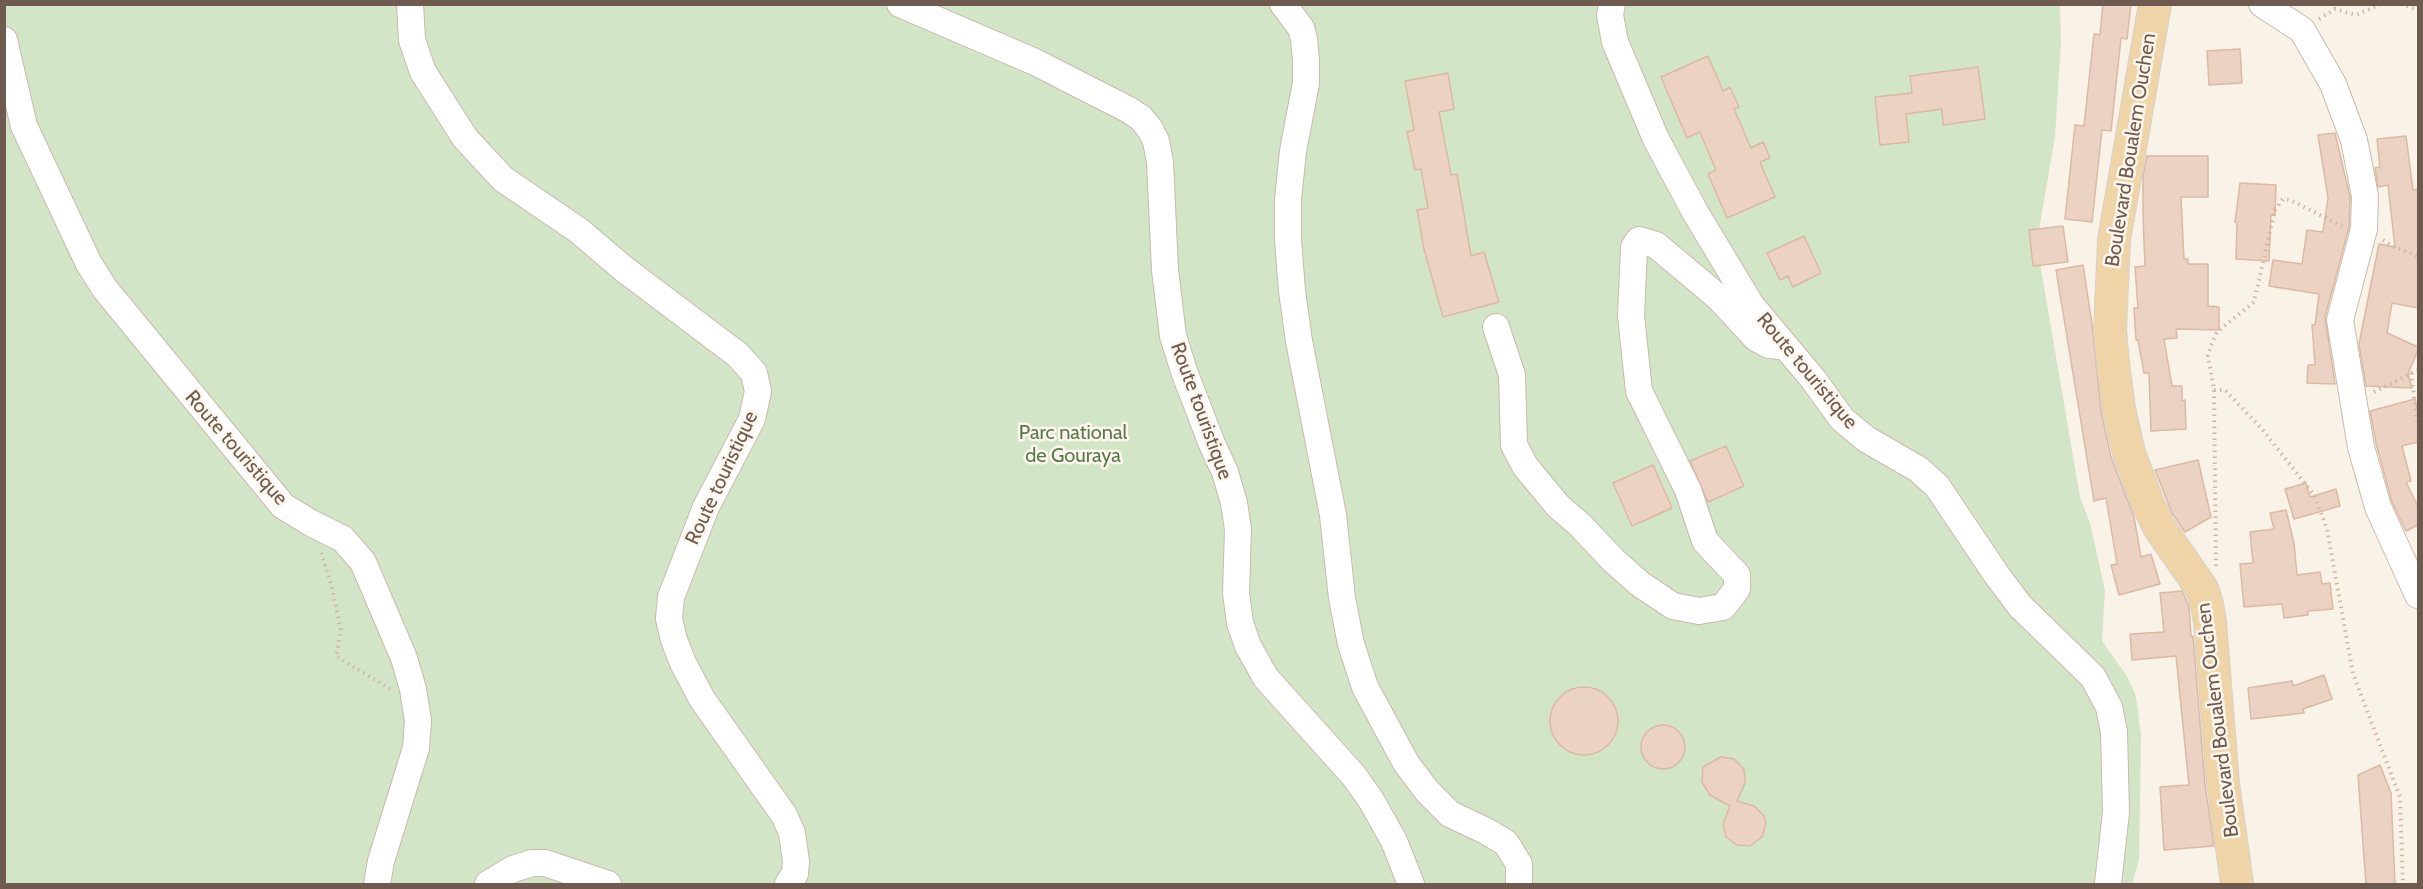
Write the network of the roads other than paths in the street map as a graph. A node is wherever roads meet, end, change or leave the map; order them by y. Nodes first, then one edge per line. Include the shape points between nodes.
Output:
1 (410, 4) edge
2 (900, 4) edge
3 (1283, 4) edge
4 (1612, 4) edge
5 (2155, 4) edge
6 (2262, 4) edge
7 (4, 40) edge
8 (1496, 327) dead end
9 (1786, 346) junction
10 (2418, 595) edge
11 (377, 885) edge
12 (488, 885) edge
13 (608, 885) edge
14 (788, 885) edge
15 (1411, 885) edge
16 (1519, 885) edge
17 (2108, 885) edge
18 (2237, 885) edge

1 - 14 street, Route touristique via 412,40 423,72 465,138 503,180 578,230 738,355 754,373 758,391 752,419 706,507 671,597 669,619 683,663 702,699 784,815 792,833 796,861 795,874
2 - 15 street, Route touristique via 1035,62 1129,110 1150,129 1160,162 1165,270 1173,336 1234,503 1240,623 1266,678 1371,800
3 - 16 street via 1301,28 1306,61 1288,199 1292,291 1333,515 1351,644 1365,687 1406,764 1450,814 1506,843 1519,864
4 - 9 street, Route touristique via 1615,42 1656,139 1751,305
5 - 18 main road, Boulevard Boualem Ouchen via 2114,240 2110,330 2119,409 2129,453 2159,527 2202,589 2210,622
6 - 10 street via 2302,30 2332,84 2354,140 2365,196 2363,232 2340,320 2361,447 2378,507
7 - 11 street, Route touristique via 24,126 89,264 105,289 283,506 343,539 363,562 404,658 418,721 416,748
8 - 9 street via 1512,375 1514,445 1525,466 1558,506 1640,584 1673,606 1699,611 1723,607 1737,589 1737,575 1706,541 1688,490 1639,391 1631,316 1634,247 1639,240 1656,246 1718,297 1756,338 1769,345
9 - 17 street, Route touristique via 1842,419 1937,486 2020,606 2093,677 2109,707 2114,732 2116,812
12 - 13 street via 513,869 545,863

